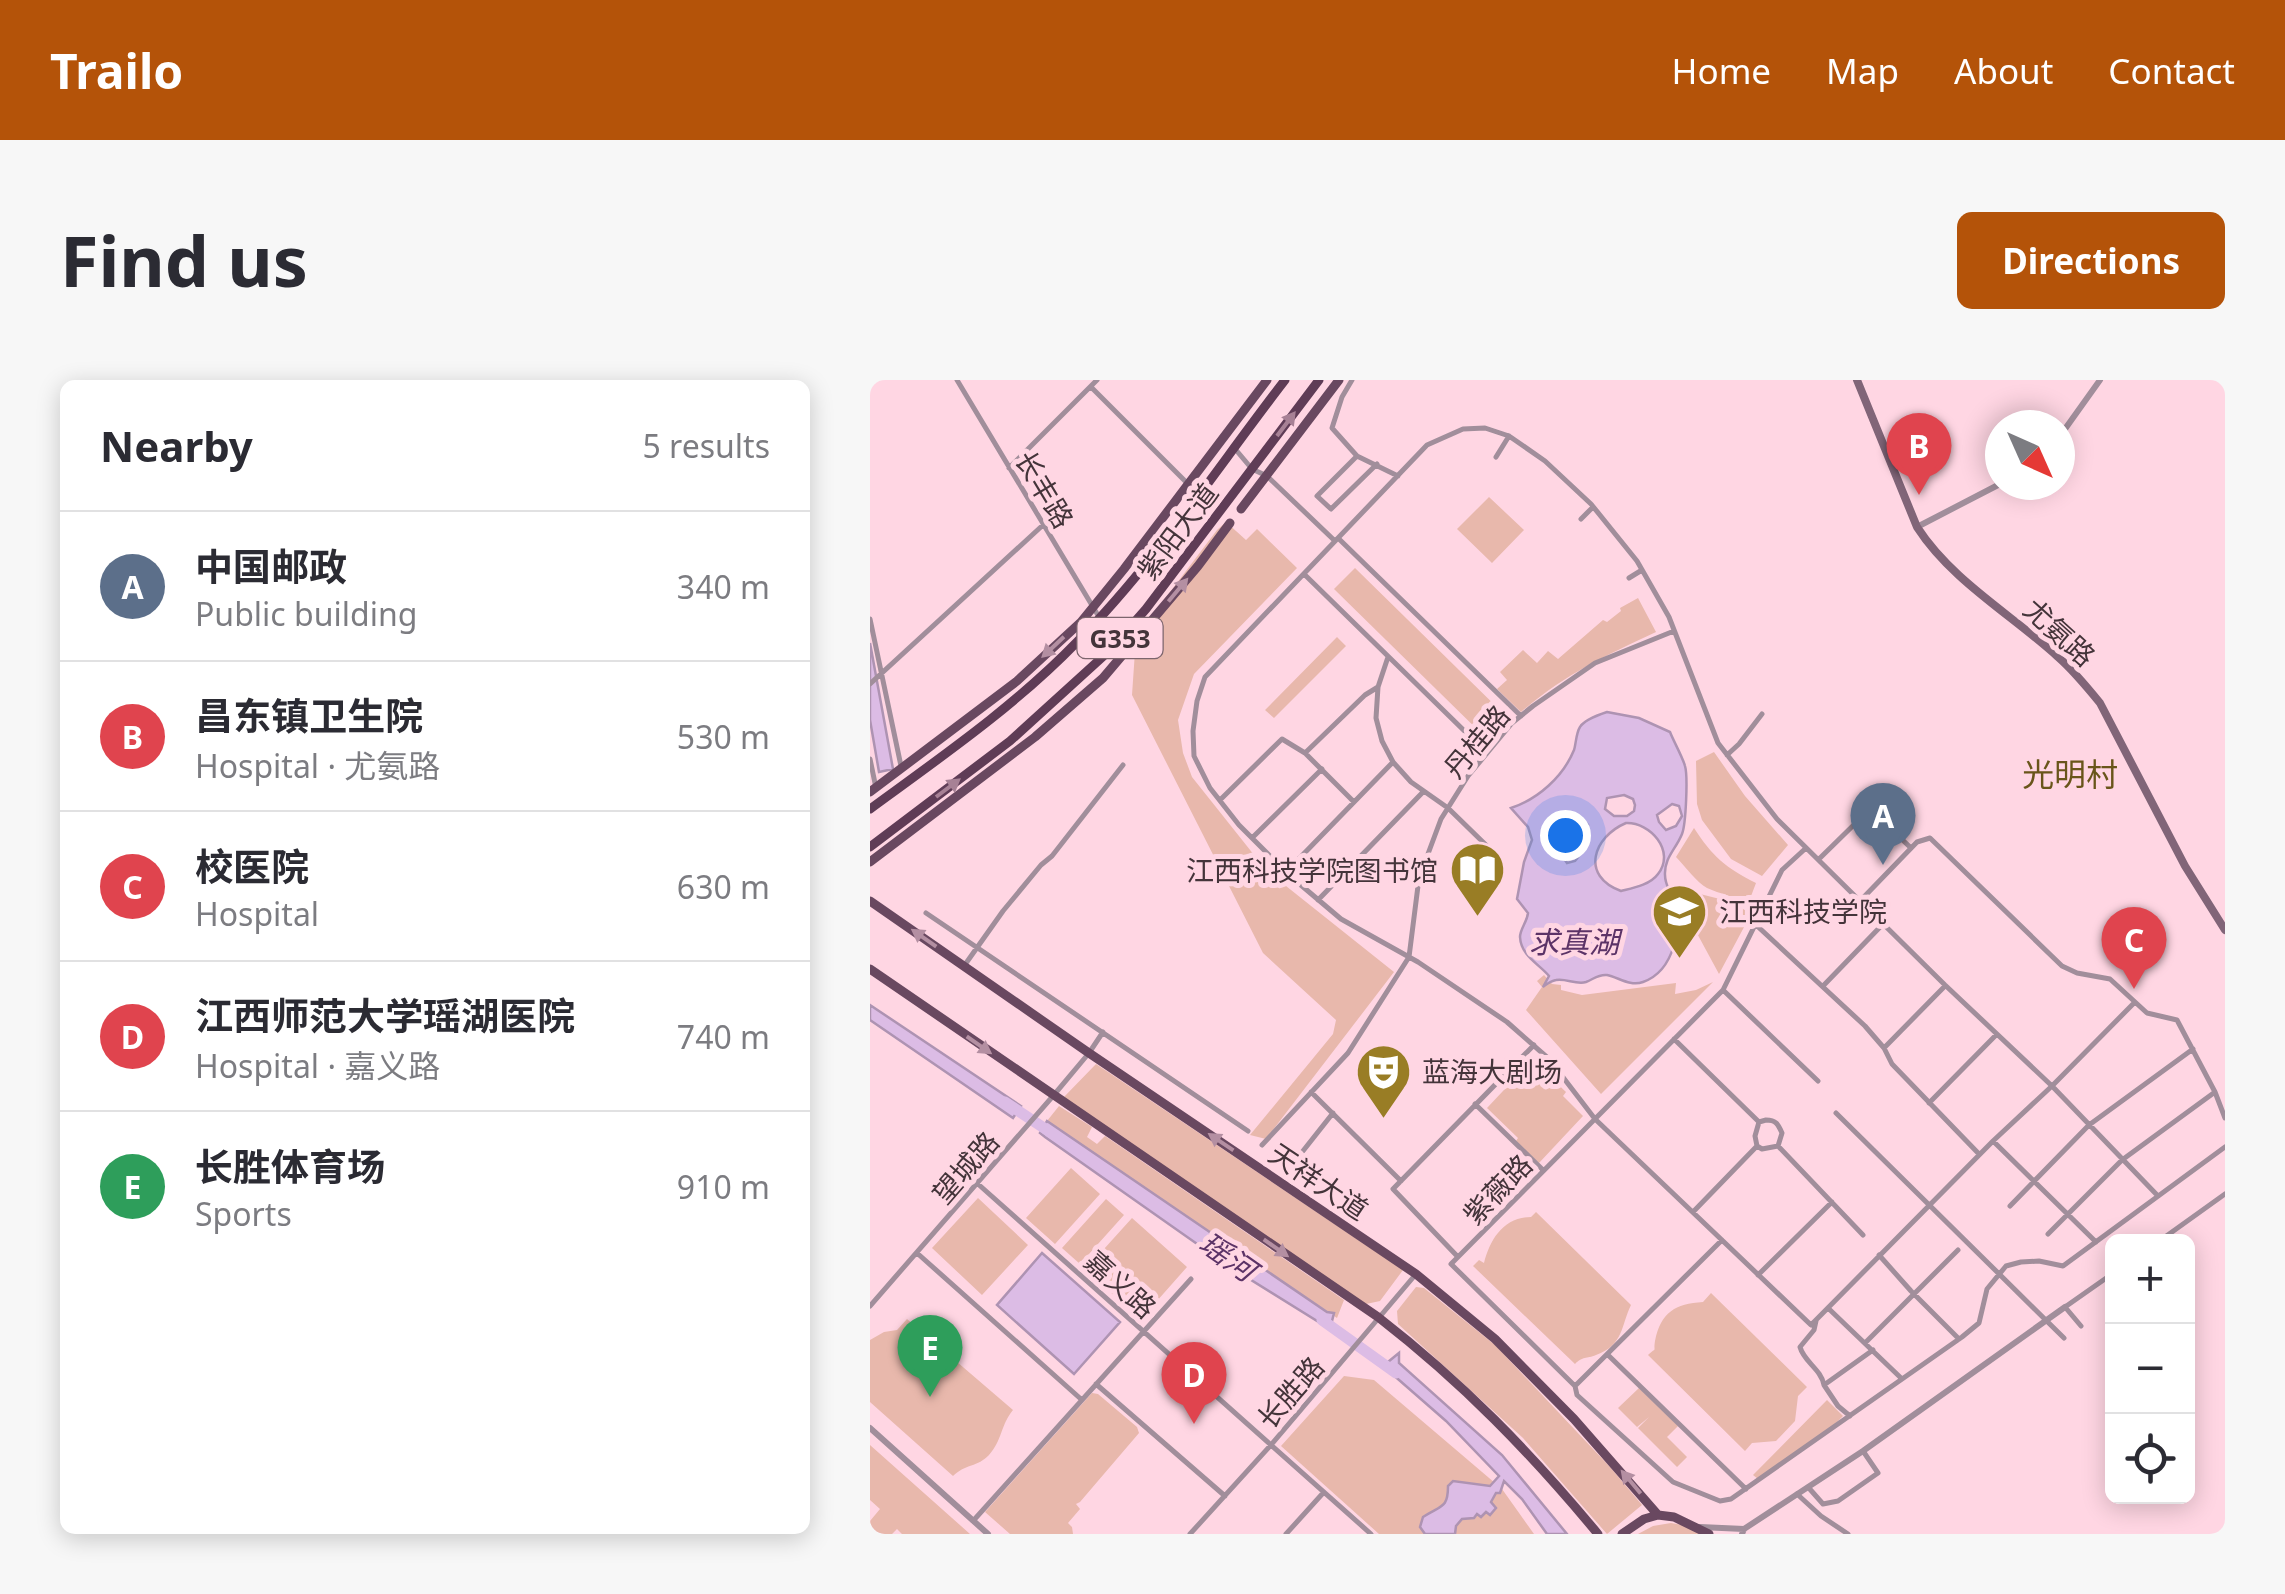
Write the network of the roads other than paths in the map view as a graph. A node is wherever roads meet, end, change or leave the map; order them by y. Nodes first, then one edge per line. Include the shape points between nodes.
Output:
1 (956, 380) edge
2 (1097, 380) edge
3 (1267, 380) edge
4 (1284, 380) edge
5 (1319, 380) edge
6 (1338, 380) edge
7 (1352, 380) edge
8 (1857, 380) edge
9 (2100, 380) edge
10 (1090, 386) junction
11 (2075, 415) edge
12 (1509, 436) junction
13 (1238, 442) junction
14 (1358, 456) junction
15 (1496, 457) dead end
16 (1377, 464) junction
17 (1009, 468) junction
18 (1252, 468) junction
19 (1267, 476) junction
20 (1398, 476) junction
21 (1188, 484) junction
22 (1985, 492) edge
23 (1593, 506) junction
24 (1241, 510) dead end
25 (1581, 519) dead end
26 (1230, 523) dead end
27 (1044, 525) junction
28 (1917, 527) junction
29 (1336, 540) junction
30 (1642, 570) junction
31 (1304, 574) junction
32 (1629, 578) dead end
33 (1092, 608) junction
34 (1100, 618) junction
35 (870, 619) edge
36 (1674, 630) junction
37 (1388, 657) junction
38 (881, 674) junction
39 (870, 684) edge
40 (1378, 688) junction
41 (1762, 714) dead end
42 (1521, 716) junction
43 (1306, 752) junction
44 (1487, 753) junction
45 (1727, 755) junction
46 (870, 759) edge
47 (1393, 762) junction
48 (1123, 765) dead end
49 (901, 769) junction
50 (1322, 769) junction
51 (873, 790) edge
52 (1423, 792) junction
53 (1220, 800) junction
54 (1354, 802) junction
55 (1448, 808) junction
56 (870, 809) edge
57 (1252, 838) junction
58 (870, 847) edge
59 (1488, 848) dead end
60 (1806, 848) junction
61 (1911, 848) junction
62 (1818, 860) junction
63 (870, 862) edge
64 (1286, 872) junction
65 (870, 900) edge
66 (1318, 900) junction
67 (1860, 901) junction
68 (926, 912) dead end
69 (1754, 924) junction
70 (1884, 924) junction
71 (2225, 930) edge
72 (978, 947) junction
73 (1409, 957) junction
74 (964, 966) junction
75 (870, 970) edge
76 (1945, 986) junction
77 (1822, 987) junction
78 (1723, 990) junction
79 (2134, 1003) junction
80 (1102, 1032) junction
81 (1997, 1034) junction
82 (1674, 1039) junction
83 (1534, 1045) junction
84 (1884, 1048) junction
85 (2193, 1050) junction
86 (1090, 1053) junction
87 (1818, 1081) dead end
88 (2052, 1086) junction
89 (1311, 1092) junction
90 (2215, 1092) junction
91 (1050, 1100) junction
92 (1929, 1103) junction
93 (1476, 1104) junction
94 (1332, 1113) junction
95 (1836, 1113) dead end
96 (1595, 1118) junction
97 (2225, 1118) edge
98 (1759, 1122) junction
99 (2089, 1125) junction
100 (1248, 1131) dead end
101 (1993, 1141) junction
102 (1262, 1144) dead end
103 (1757, 1146) junction
104 (1778, 1146) junction
105 (2225, 1148) edge
106 (1980, 1155) junction
107 (1298, 1156) dead end
108 (2122, 1160) junction
109 (1543, 1170) junction
110 (1401, 1181) junction
111 (2036, 1182) junction
112 (978, 1184) junction
113 (2225, 1194) edge
114 (2158, 1196) junction
115 (1832, 1202) junction
116 (1929, 1206) junction
117 (2010, 1206) dead end
118 (1692, 1212) junction
119 (2068, 1214) junction
120 (2048, 1234) dead end
121 (2169, 1234) edge
122 (1863, 1235) dead end
123 (1722, 1240) junction
124 (2096, 1242) junction
125 (1958, 1250) dead end
126 (917, 1253) junction
127 (1879, 1255) junction
128 (1458, 1257) junction
129 (1416, 1274) junction
130 (2000, 1274) junction
131 (1758, 1275) junction
132 (1191, 1278) dead end
133 (2105, 1279) edge
134 (870, 1291) edge
135 (1914, 1294) junction
136 (878, 1298) junction
137 (870, 1306) edge
138 (2065, 1307) junction
139 (1828, 1308) junction
140 (1378, 1318) junction
141 (1817, 1319) junction
142 (2046, 1320) junction
143 (2081, 1326) dead end
144 (1143, 1331) junction
145 (2064, 1338) dead end
146 (1959, 1340) junction
147 (1865, 1343) junction
148 (1872, 1350) junction
149 (1607, 1354) junction
150 (1902, 1380) junction
151 (1096, 1384) junction
152 (1824, 1384) junction
153 (1575, 1386) junction
154 (1082, 1400) junction
155 (1850, 1416) junction
156 (870, 1428) edge
157 (1271, 1445) junction
158 (1863, 1450) junction
159 (1808, 1488) junction
160 (1746, 1489) junction
161 (1324, 1492) junction
162 (1797, 1494) junction
163 (1225, 1496) junction
164 (1658, 1515) junction
165 (973, 1521) junction
166 (1698, 1527) junction
167 (1743, 1532) edge
168 (1367, 1533) edge
169 (988, 1534) edge
170 (1190, 1534) edge
171 (1286, 1534) edge
172 (1598, 1534) edge
173 (1622, 1534) edge
174 (1709, 1534) edge
175 (1848, 1534) edge

1 - 17 street, 长丰路
2 - 10 street
3 - 21 main road
4 - 13 highway, 紫阳大道 / G353
18 -> 5 highway, 紫阳大道 / G353
6 - 19 main road
7 - 14 street via 1332,428
8 - 28 main road, 尤氨路
9 - 11 street
10 - 17 street
10 - 21 street
12 - 15 street
12 - 20 street via 1463,429 1427,446
12 - 23 street
13 - 18 street via 1235,451
13 - 34 highway, 紫阳大道 / G353
14 - 16 street
14 - 16 street via 1317,496 1331,509
16 - 20 street
17 - 27 street, 长丰路
18 - 19 street
58 -> 18 highway, 紫阳大道 / G353 via 1010,741 1108,652
19 - 24 main road
19 - 29 street
20 - 29 street
21 - 33 main road
22 - 28 street
23 - 25 street
23 - 30 street
63 -> 26 main road via 1104,678
27 - 33 street, 长丰路
27 - 38 street
28 - 71 main road, 尤氨路 via 1949,568 2058,657 2100,703 2197,892
29 - 31 street
29 - 42 street
30 - 32 street
30 - 36 street
31 - 37 street
31 - 53 street via 1205,677 1196,702 1194,756
33 - 34 street, 长丰路
33 -> 49 main road via 1017,681
34 - 56 highway, 紫阳大道 / G353 via 984,724
35 - 38 street
36 - 42 street, 丹桂路 via 1595,664
36 - 45 street
37 - 40 street
37 - 44 street
38 - 39 street
38 - 49 street
40 - 43 street
40 - 47 street via 1376,718
41 - 45 street
42 - 44 street, 丹桂路
43 - 50 street
43 - 53 street via 1282,738
44 - 55 street, 丹桂路
45 - 60 street
46 - 51 street
47 - 52 street
47 - 54 street
48 - 72 street
49 - 51 main road
50 - 54 street
50 - 57 street
52 - 55 street
52 - 66 street
53 - 57 street
54 - 64 street
55 - 59 street
55 - 73 street, 丹桂路 via 1419,878
57 - 64 street
60 - 62 street
60 - 69 street, 紫薇路 via 1782,870
61 - 62 street via 1870,810
61 - 67 street
61 - 79 street via 1930,838 2062,966 2110,979
62 - 67 street
64 - 66 street
74 -> 65 main road, 天祥大道
66 - 73 street
67 - 70 street
68 - 72 street
69 - 77 street
69 - 78 street, 紫薇路
70 - 76 street
70 - 77 street
72 - 74 street
72 - 80 street
73 - 83 street
73 - 89 street via 1348,1053
74 - 86 main road, 天祥大道
75 -> 91 main road
76 - 81 street
76 - 84 street
77 - 84 street
78 - 82 street, 紫薇路
78 - 87 street
79 - 85 street via 2178,1020
79 - 88 street
80 - 86 street, 望城路
80 - 100 street
81 - 88 street
81 - 92 street
82 - 96 street, 紫薇路
82 - 98 street
83 - 93 street
83 - 96 street
84 - 92 street
85 - 90 street
85 - 99 street
86 - 91 street, 望城路
129 -> 86 main road, 天祥大道
88 - 99 street
88 - 101 street
89 - 94 street
89 - 102 street
90 - 97 street
90 - 108 street
91 - 112 street, 望城路
91 -> 140 main road
92 - 106 street
93 - 109 street
93 - 110 street
94 - 107 street
94 - 110 street
95 - 116 street
96 - 109 street, 紫薇路
96 - 118 street
98 - 103 street
98 - 104 street via 1778,1124
99 - 108 street
99 - 111 street
101 - 106 street
101 - 111 street
103 - 104 street
103 - 118 street
104 - 115 street
105 - 114 street
106 - 116 street
108 - 114 street
108 - 119 street
109 - 128 street, 紫薇路
110 - 128 street via 1393,1190
111 - 117 street
111 - 119 street
112 - 126 street, 望城路
112 - 144 street, 嘉义路
113 - 121 street
114 - 124 street
115 - 122 street
115 - 131 street
116 - 127 street
116 - 130 street
118 - 123 street
119 - 120 street
119 - 124 street
123 - 131 street
123 - 149 street
124 - 130 street via 2063,1266 2022,1262
125 - 135 street
126 - 136 street, 望城路
126 - 154 street
127 - 135 street
127 - 139 street
128 - 153 street, 紫薇路 via 1451,1264
129 - 140 street, 长胜路
164 -> 129 main road, 天祥大道 via 1496,1339
130 - 142 street
130 - 146 street via 1987,1289 1979,1322
131 - 141 street via 1810,1325
132 - 144 street
133 - 138 street
134 - 136 street
135 - 146 street
135 - 147 street
136 - 137 street, 望城路
138 - 142 street
138 - 143 street
139 - 141 street
139 - 147 street
140 - 157 street, 长胜路
140 - 172 main road via 1504,1426
141 - 152 street via 1800,1347
142 - 145 street
142 - 158 street
144 - 151 street
144 - 157 street, 嘉义路
146 - 150 street
147 - 148 street
148 - 150 street
148 - 152 street
149 - 153 street
149 - 160 street
150 - 155 street
151 - 154 street
151 - 163 street
152 - 155 street
153 - 160 street via 1577,1396 1673,1482 1720,1501
154 - 165 street
155 - 160 street
156 - 165 street
157 - 161 street, 嘉义路
157 - 163 street, 长胜路
158 - 159 street
158 - 159 street via 1878,1473 1838,1502 1823,1504
159 - 162 street
161 - 168 street, 嘉义路
161 - 171 street
162 - 167 street
162 - 175 street
163 - 170 street, 长胜路
164 - 166 main road
164 - 173 main road
165 - 169 street
166 - 167 street
166 - 174 main road

